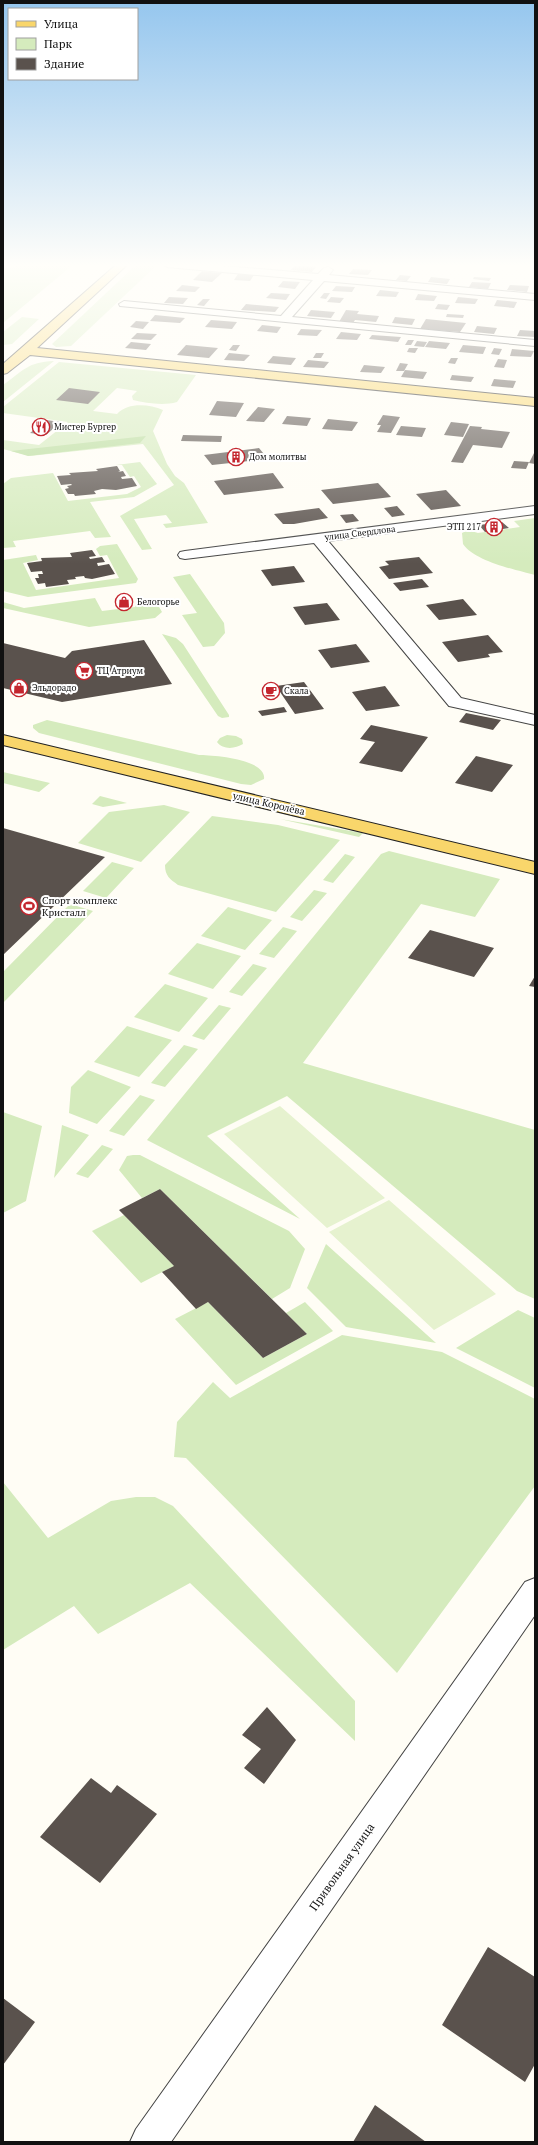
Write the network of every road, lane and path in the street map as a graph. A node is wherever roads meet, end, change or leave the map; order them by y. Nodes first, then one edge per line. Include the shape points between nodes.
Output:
1 (157, 364) edge
2 (535, 402) edge
3 (535, 510) edge
4 (318, 538) junction
5 (185, 556) dead end
6 (535, 720) edge
7 (3, 740) edge
8 (535, 868) edge
9 (535, 1591) edge
10 (149, 2142) edge

1 - 2 main road
3 - 4 street, улица Свердлова
4 - 5 street, улица Свердлова
4 - 6 street via 455,702
7 - 8 main road, улица Королёва
9 - 10 street, Привольная улица

